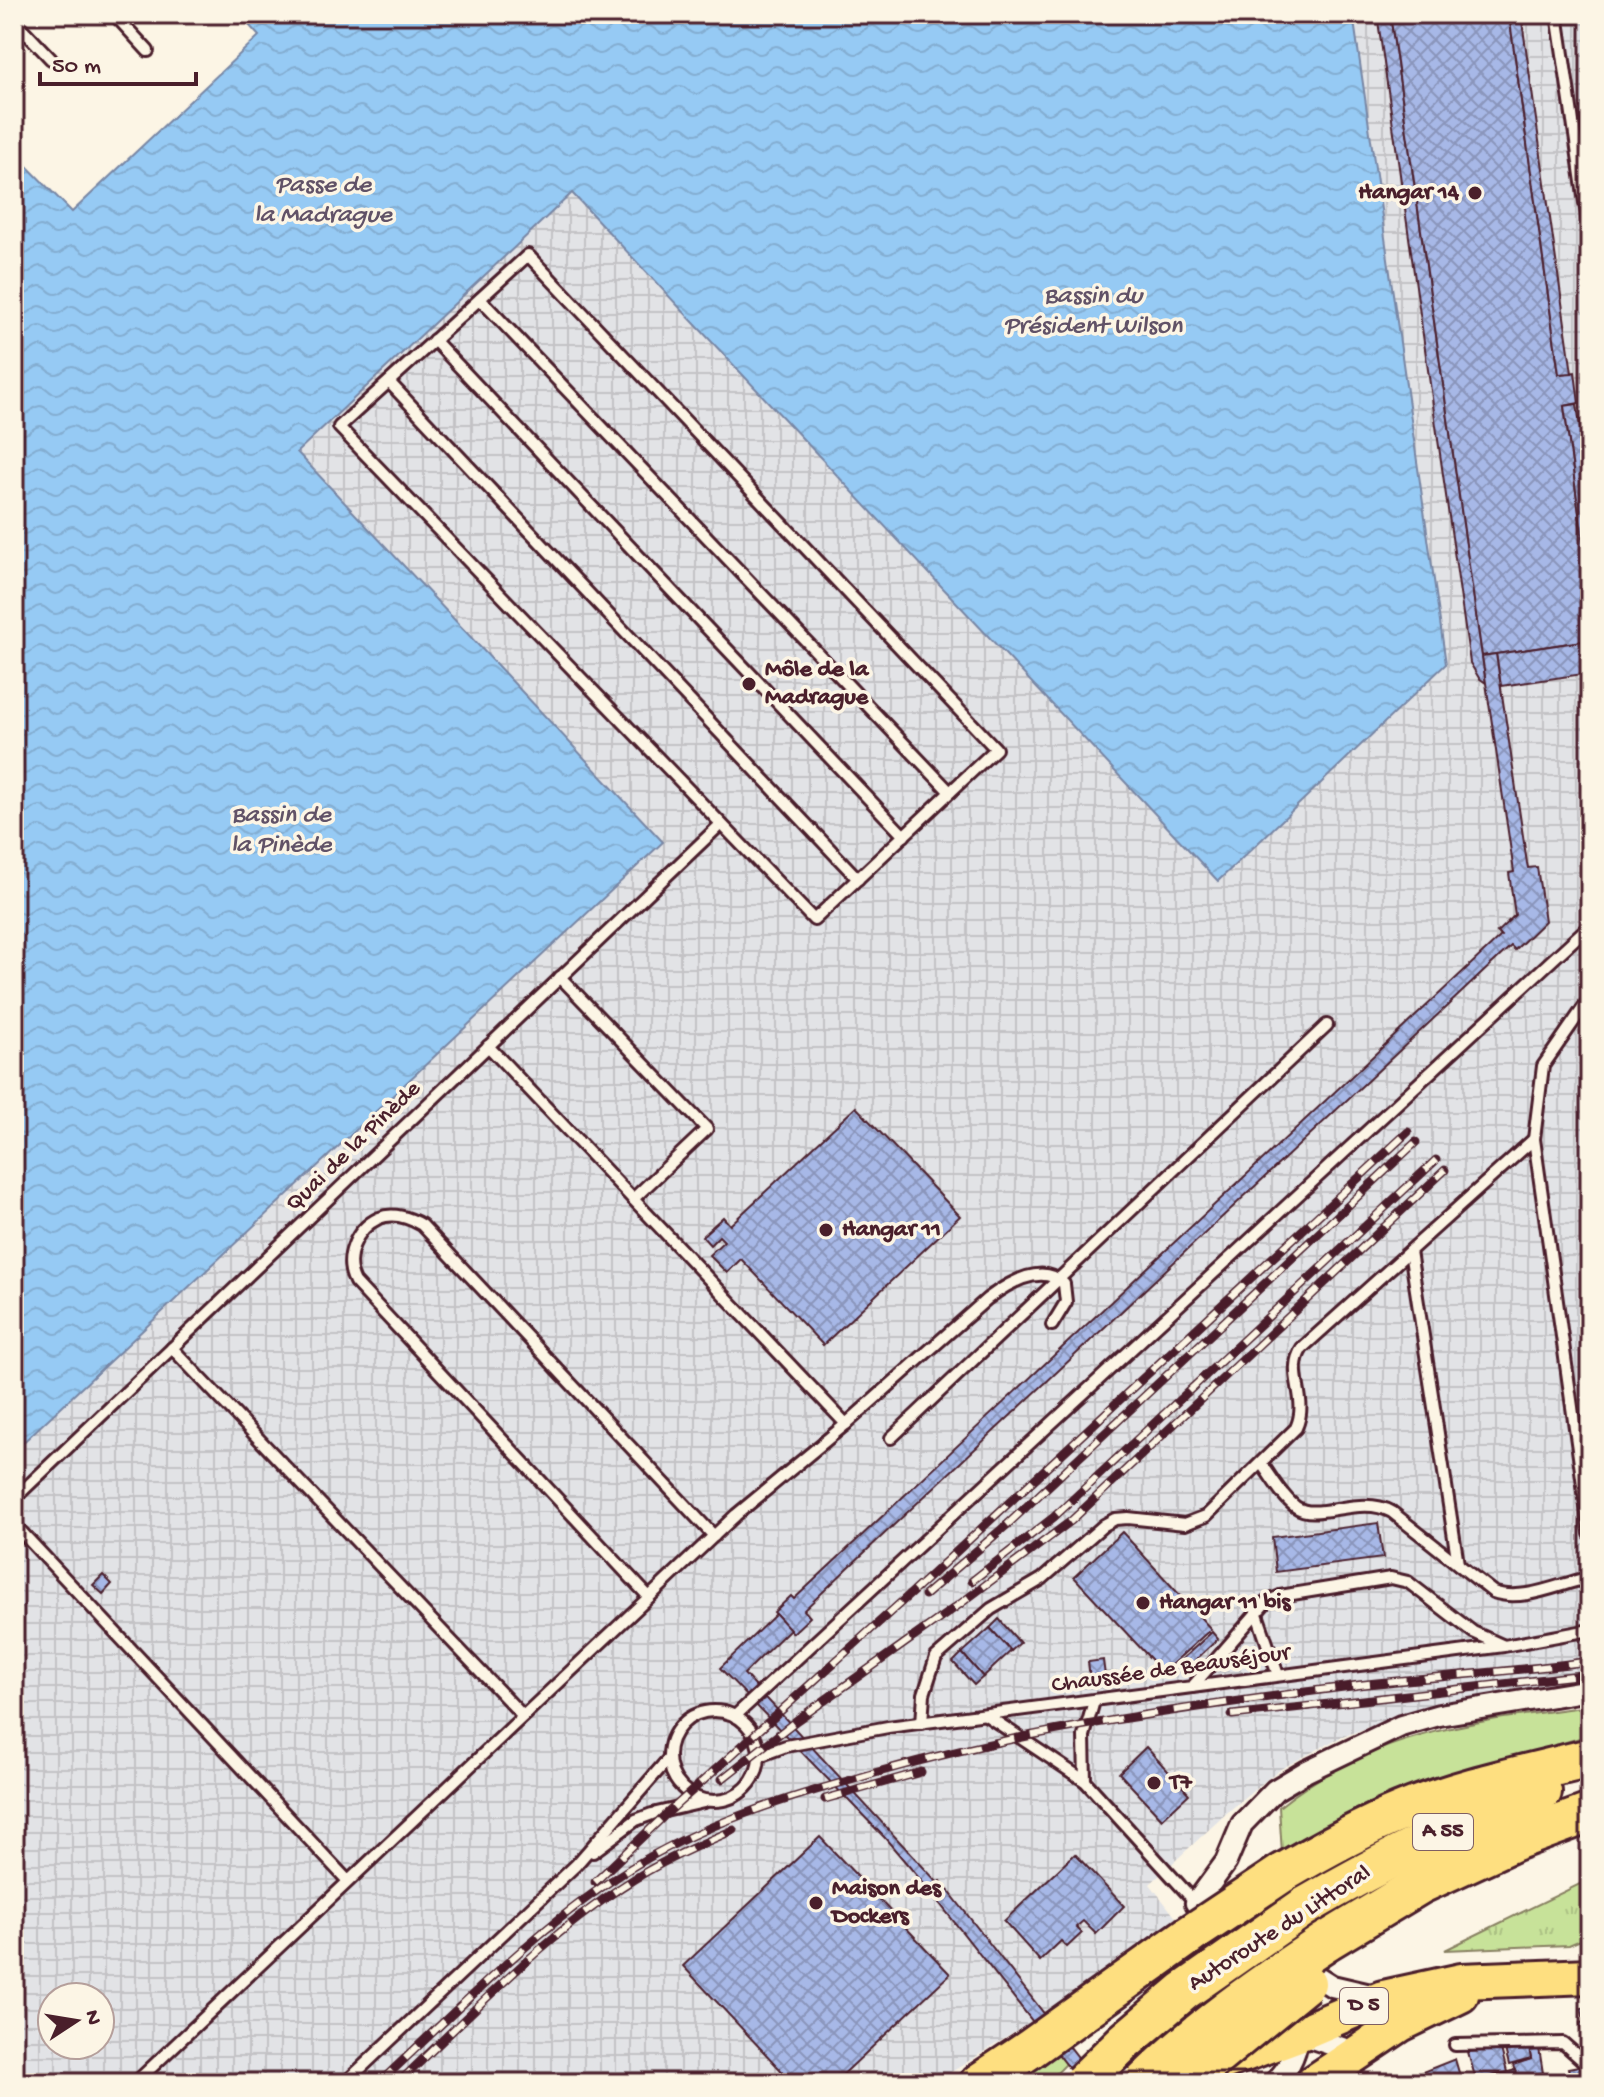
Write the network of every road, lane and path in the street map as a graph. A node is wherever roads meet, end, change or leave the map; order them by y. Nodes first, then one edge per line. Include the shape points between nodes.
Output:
1 (114, 14) edge
2 (1557, 14) edge
3 (14, 20) edge
4 (148, 51) dead end
5 (51, 59) dead end
6 (1590, 236) edge
7 (480, 299) junction
8 (434, 340) junction
9 (389, 382) junction
10 (950, 792) junction
11 (721, 824) junction
12 (904, 836) junction
13 (858, 879) junction
14 (1590, 925) edge
15 (560, 977) junction
16 (1590, 998) edge
17 (1327, 1025) dead end
18 (488, 1046) junction
19 (1534, 1139) junction
20 (633, 1199) junction
21 (1410, 1251) junction
22 (1059, 1279) junction
23 (1052, 1325) dead end
24 (172, 1348) junction
25 (846, 1424) junction
26 (891, 1438) dead end
27 (1261, 1463) junction
28 (14, 1499) edge
29 (14, 1524) edge
30 (1590, 1534) edge
31 (714, 1536) junction
32 (1458, 1564) junction
33 (1590, 1574) edge
34 (649, 1597) junction
35 (1256, 1611) junction
36 (1590, 1630) edge
37 (1504, 1646) junction
38 (1278, 1675) junction
39 (1192, 1687) junction
40 (1590, 1690) edge
41 (1094, 1701) junction
42 (986, 1715) junction
43 (523, 1716) junction
44 (735, 1716) junction
45 (922, 1723) junction
46 (759, 1756) junction
47 (669, 1758) junction
48 (1590, 1758) edge
49 (1590, 1776) edge
50 (1085, 1781) junction
51 (708, 1802) junction
52 (1590, 1813) edge
53 (1226, 1862) junction
54 (576, 1865) junction
55 (348, 1881) junction
56 (1199, 1899) junction
57 (1259, 1924) junction
58 (1332, 1951) junction
59 (1287, 1958) junction
60 (1590, 1976) edge
61 (1499, 1980) junction
62 (1243, 1982) junction
63 (1383, 1998) junction
64 (1298, 2034) junction
65 (1455, 2045) dead end
66 (1357, 2053) junction
67 (1590, 2070) edge
68 (1183, 2080) edge
69 (135, 2083) edge
70 (345, 2083) edge
71 (979, 2083) edge
72 (1082, 2083) edge
73 (1143, 2083) edge
74 (1274, 2083) edge
75 (1313, 2083) edge

1 - 4 lane
2 - 6 lane
3 - 5 lane
7 - 8 lane
7 - 10 lane
7 - 10 lane via 528,255 550,278 996,749
8 - 9 lane
8 - 12 lane
9 - 11 lane via 339,427
9 - 13 lane
10 - 12 lane
11 - 13 lane via 814,920
11 - 15 lane, Quai de la Pinède
12 - 13 lane
14 - 44 lane
15 - 18 lane, Quai de la Pinède
15 - 20 lane via 707,1129
16 - 19 lane via 1543,1066
17 - 22 lane
18 - 20 lane
18 - 24 lane, Quai de la Pinède
19 - 21 lane
19 - 30 lane
20 - 25 lane
21 - 27 lane via 1302,1348 1295,1367 1300,1418
21 - 32 lane
22 - 23 lane via 1066,1302
22 - 25 lane via 1031,1276 997,1291
22 - 26 lane
24 - 28 lane, Quai de la Pinède
24 - 43 lane
25 - 31 lane
27 - 32 lane via 1299,1509 1379,1504
27 - 45 lane via 1196,1522 1115,1519 1042,1579 991,1609 936,1657 924,1694
29 - 55 lane
31 - 34 lane
31 - 34 lane via 422,1225 393,1216 366,1228 350,1258 355,1282
32 - 33 lane via 1493,1592 1515,1596
34 - 43 lane
35 - 37 lane via 1280,1596 1391,1578 1408,1582 1473,1632
35 - 38 lane
35 - 39 lane
36 - 37 lane, Chaussée de Beauséjour
37 - 38 lane, Chaussée de Beauséjour
38 - 39 lane, Chaussée de Beauséjour
39 - 41 lane, Chaussée de Beauséjour
40 - 53 street via 1439,1715 1369,1741 1275,1790 1242,1824
41 - 42 lane, Chaussée de Beauséjour
41 - 50 lane via 1084,1736
42 - 45 lane, Chaussée de Beauséjour
42 - 50 lane
43 - 55 lane
44 - 46 lane via 754,1735
44 - 47 lane via 709,1711 684,1722 670,1745
45 - 46 lane, Chaussée de Beauséjour via 786,1746
46 - 51 lane via 750,1785 738,1795
47 - 51 lane via 678,1784
47 - 54 lane
48 - 71 highway, bridge via 1403,1811 1334,1843 1191,1934
49 - 72 highway, Autoroute du Littoral / A 55, bridge via 1438,1834 1304,1907 1184,1991
50 - 56 lane
51 - 54 lane via 636,1820
52 - 58 highway, Autoroute du Littoral / A 55 via 1421,1884
53 - 56 street
53 - 57 street
54 - 70 lane
55 - 69 lane
56 - 57 street
56 - 62 street
57 - 59 street
58 - 68 highway, bridge via 1283,2000
58 - 73 highway, Autoroute du Littoral / A 55, bridge via 1270,1978
59 - 63 street via 1332,1986
59 - 64 street
60 - 61 main road, D 5
61 - 63 main road, D 5 via 1461,1981
61 - 66 main road, D 5 via 1401,2024
62 - 64 street
62 - 68 street via 1241,2019
63 - 64 main road, D 5
64 - 66 street
64 - 68 main road, D 5
64 - 74 street via 1287,2071
65 - 67 lane via 1563,2043
66 - 75 main road, D 5

